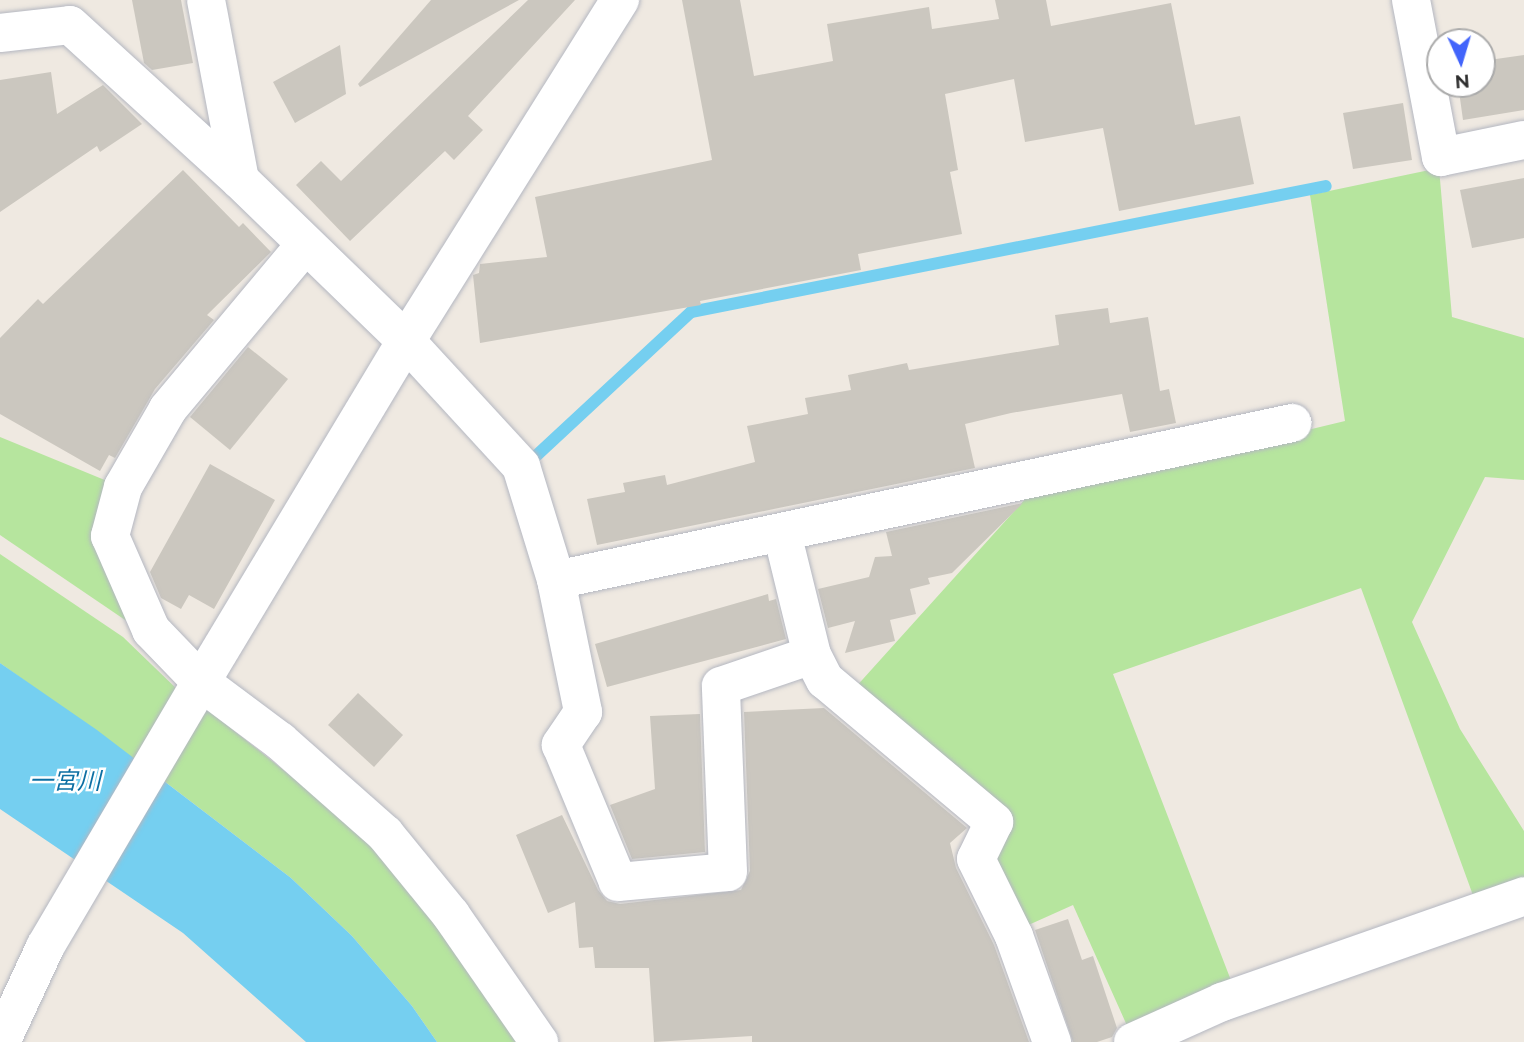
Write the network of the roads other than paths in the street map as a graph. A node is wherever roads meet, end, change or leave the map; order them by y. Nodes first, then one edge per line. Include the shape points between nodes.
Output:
1 (206, 0) edge
2 (620, 0) edge
3 (1411, 0) edge
4 (0, 33) edge
5 (1524, 140) edge
6 (240, 180) junction
7 (305, 245) junction
8 (406, 341) junction
9 (1292, 423) dead end
10 (782, 533) junction
11 (556, 580) junction
12 (812, 655) junction
13 (196, 690) junction
14 (1524, 896) edge
15 (1, 1042) edge
16 (539, 1042) edge
17 (1052, 1042) edge
18 (1133, 1042) edge

1 - 6 street
2 - 8 street
3 - 5 street via 1441,157
4 - 6 street via 70,25
6 - 7 street
7 - 8 street
7 - 13 street via 168,409 123,487 110,536 150,630
8 - 11 street via 521,466
8 - 13 street
9 - 10 street
10 - 11 street
10 - 12 street
11 - 12 street via 583,712 561,744 618,882 728,872 721,686
12 - 17 street via 825,680 994,822 976,859 1014,936
13 - 15 street via 50,939
13 - 16 street via 280,741 384,834 451,915
14 - 18 street via 1223,1002

